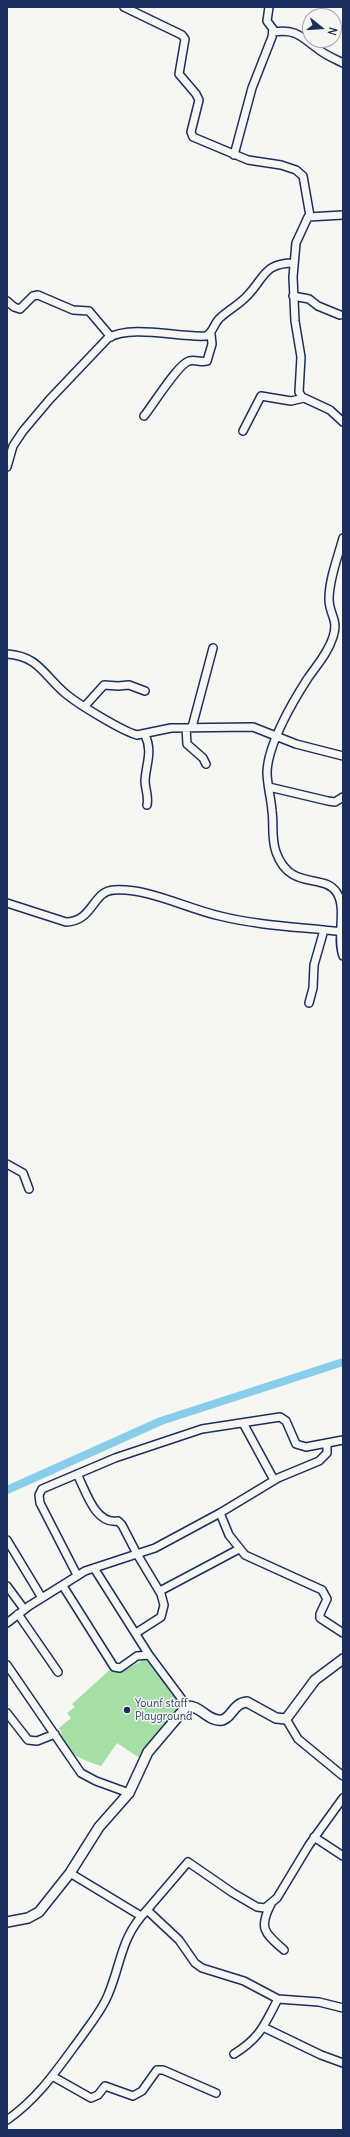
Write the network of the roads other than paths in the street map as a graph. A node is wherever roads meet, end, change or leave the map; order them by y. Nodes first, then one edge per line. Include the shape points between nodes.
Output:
1 (124, 7) edge
2 (270, 7) edge
3 (273, 32) junction
4 (343, 64) edge
5 (234, 155) junction
6 (343, 214) edge
7 (310, 216) junction
8 (294, 263) junction
9 (293, 296) junction
10 (7, 301) edge
11 (340, 315) dead end
12 (211, 334) junction
13 (111, 337) junction
14 (304, 398) junction
15 (144, 416) dead end
16 (343, 422) edge
17 (243, 431) dead end
18 (7, 467) edge
19 (343, 538) edge
20 (7, 648) edge
21 (213, 648) dead end
22 (10, 654) edge
23 (145, 691) dead end
24 (85, 706) junction
25 (189, 728) junction
26 (145, 735) junction
27 (278, 736) junction
28 (343, 756) edge
29 (206, 764) dead end
30 (269, 787) junction
31 (343, 797) edge
32 (147, 805) dead end
33 (7, 903) edge
34 (324, 930) junction
35 (342, 932) edge
36 (343, 956) edge
37 (309, 1003) dead end
38 (7, 1164) edge
39 (28, 1188) dead end
40 (242, 1423) junction
41 (343, 1440) edge
42 (327, 1444) junction
43 (77, 1474) junction
44 (274, 1480) junction
45 (220, 1513) junction
46 (7, 1540) edge
47 (238, 1549) junction
48 (137, 1554) junction
49 (94, 1568) junction
50 (77, 1575) junction
51 (7, 1586) edge
52 (63, 1586) junction
53 (160, 1591) junction
54 (42, 1598) junction
55 (24, 1610) junction
56 (18, 1614) junction
57 (7, 1623) edge
58 (136, 1633) junction
59 (343, 1633) edge
60 (149, 1655) junction
61 (343, 1659) edge
62 (7, 1665) edge
63 (58, 1672) dead end
64 (187, 1706) junction
65 (7, 1713) edge
66 (286, 1719) junction
67 (55, 1734) junction
68 (343, 1776) edge
69 (129, 1793) junction
70 (343, 1798) edge
71 (314, 1837) junction
72 (343, 1856) edge
73 (70, 1873) junction
74 (271, 1904) junction
75 (147, 1910) junction
76 (141, 1916) junction
77 (7, 1922) edge
78 (284, 1950) dead end
79 (278, 1999) junction
80 (343, 2008) edge
81 (263, 2027) junction
82 (234, 2054) dead end
83 (343, 2063) edge
84 (52, 2076) junction
85 (216, 2093) dead end
86 (7, 2120) edge

1 - 5 street via 184,37 179,74 199,100 192,135
2 - 3 street via 267,21
3 - 4 street via 293,31
3 - 5 street via 252,88
5 - 7 street via 256,163 289,167 300,173 303,176
6 - 7 street
7 - 8 street via 297,239
8 - 9 street
8 - 12 street via 276,265 266,272 249,295 221,317
9 - 11 street via 309,299 318,306
9 - 14 street via 301,357 299,392
10 - 13 street via 20,309 33,296 38,295 73,310 87,310
12 - 13 street via 195,337 136,333
12 - 15 street via 212,344 207,361 191,360 183,364
13 - 18 street via 23,431 13,446
14 - 16 street via 330,410
14 - 17 street via 291,401 260,396
19 - 27 street via 330,587 329,600 336,623 333,639 290,707
20 - 22 street
21 - 25 street
22 - 24 street via 34,662 48,673 67,695
23 - 24 street via 129,685 104,685
24 - 26 street via 133,734
25 - 26 street via 171,728
25 - 27 street via 253,727
25 - 29 street via 187,744
26 - 32 street via 150,747 145,783 149,797
27 - 28 street via 310,748
27 - 30 street via 268,761
30 - 31 street via 328,801 336,802
30 - 35 street via 274,820 273,844 283,868 297,877 326,884 335,890 341,904
33 - 34 street via 66,922 74,922 85,916 106,892 126,890 219,916
34 - 35 street
34 - 37 street via 314,965 313,988
35 - 36 street
38 - 39 street via 23,1173
40 - 42 street via 280,1417 286,1421 296,1444 306,1447
40 - 43 street via 202,1430 115,1458
40 - 44 street
41 - 42 street
42 - 44 street via 327,1453 319,1461
43 - 48 street via 96,1512 106,1522 120,1522
43 - 50 street via 42,1489 38,1495
44 - 45 street
45 - 47 street
45 - 48 street via 155,1548
46 - 54 street
47 - 53 street
47 - 59 street via 252,1559 322,1590 327,1598 320,1618
48 - 49 street
48 - 53 street
49 - 50 street
49 - 58 street
50 - 52 street
51 - 55 street
52 - 54 street
52 - 60 street via 114,1667 120,1668 137,1656
53 - 58 street via 163,1599 161,1617
54 - 55 street
55 - 56 street
56 - 57 street
56 - 63 street
58 - 60 street
60 - 64 street
61 - 66 street via 315,1680
62 - 67 street
64 - 66 street via 196,1707 210,1717 221,1720 238,1705 247,1702 276,1718
64 - 69 street via 148,1752
65 - 67 street via 28,1740 37,1741
66 - 68 street via 298,1739
67 - 69 street via 82,1773
69 - 73 street via 99,1827
70 - 71 street
71 - 72 street
71 - 74 street
73 - 76 street
73 - 77 street via 36,1915
74 - 75 street via 265,1908 257,1907 188,1862
74 - 78 street via 264,1917 263,1926 268,1935
75 - 76 street
75 - 79 street via 179,1940 195,1963 202,1968 244,1981
76 - 84 street via 124,1942 107,1997
79 - 80 street via 319,2002
79 - 81 street
81 - 82 street via 256,2038
81 - 83 street
84 - 85 street via 91,2098 98,2095 105,2086 133,2096 142,2092 159,2069
84 - 86 street via 25,2108

